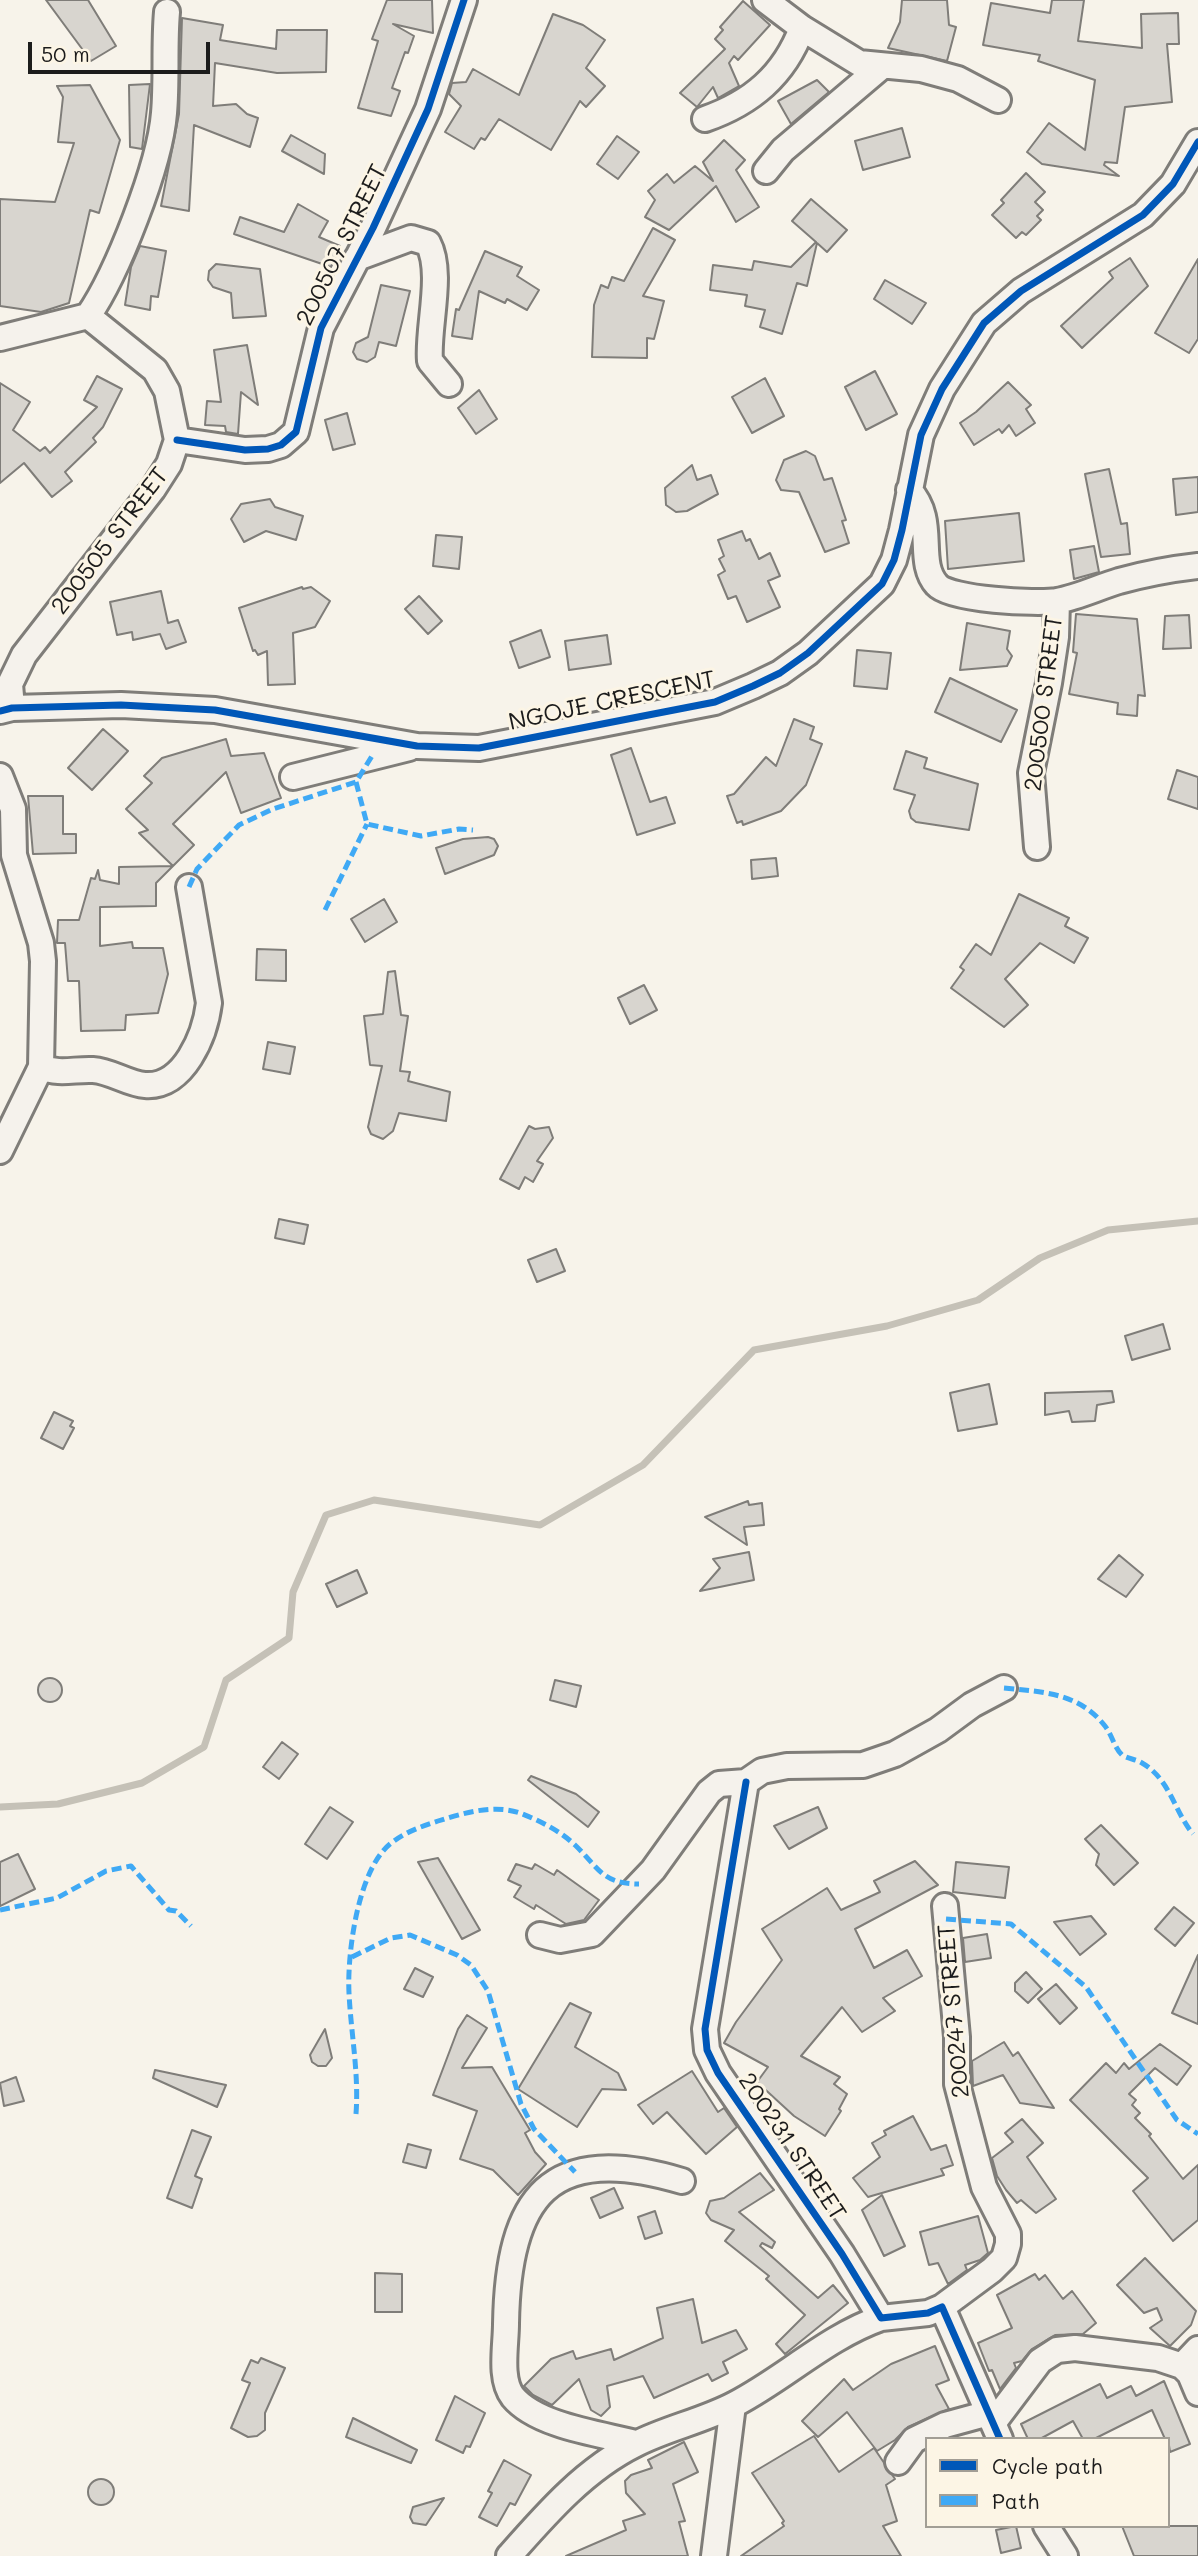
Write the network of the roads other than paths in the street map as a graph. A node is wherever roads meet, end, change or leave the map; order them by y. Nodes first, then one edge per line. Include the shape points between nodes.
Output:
1 (464, 0) edge
2 (765, 0) edge
3 (167, 12) dead end
4 (802, 28) junction
5 (881, 67) junction
6 (998, 100) dead end
7 (705, 119) dead end
8 (1198, 142) edge
9 (766, 171) dead end
10 (357, 258) junction
11 (88, 316) junction
12 (0, 338) edge
13 (449, 384) dead end
14 (177, 440) junction
15 (909, 491) junction
16 (1198, 566) edge
17 (1057, 601) junction
18 (6, 709) edge
19 (417, 746) junction
20 (0, 776) edge
21 (293, 777) dead end
22 (1037, 847) dead end
23 (189, 887) dead end
24 (41, 1067) junction
25 (0, 1151) edge
26 (1004, 1688) dead end
27 (746, 1782) junction
28 (945, 1906) dead end
29 (540, 1935) dead end
30 (682, 2181) dead end
31 (942, 2307) junction
32 (881, 2318) junction
33 (1190, 2357) edge
34 (1198, 2393) edge
35 (733, 2405) junction
36 (994, 2425) edge
37 (636, 2443) junction
38 (898, 2462) dead end
39 (1046, 2528) edge
40 (509, 2556) edge
41 (715, 2556) edge
42 (1065, 2556) edge

1 - 10 street, 200507 STREET via 428,109
2 - 4 street
3 - 11 street via 164,114 158,151 107,288
4 - 5 street via 859,63
4 - 7 street via 777,75 746,103
5 - 6 street via 902,64 958,79
5 - 9 street via 783,150
8 - 15 street, NGOJE CRESCENT via 1173,184 1143,215 1021,291 985,323 942,389 921,435
10 - 13 street via 411,238 428,243 434,269 430,361
10 - 14 street, 200507 STREET via 321,328 299,425 290,438 268,449 245,450
11 - 12 street
11 - 14 street, 200505 STREET via 155,370 167,391
14 - 18 street, 200505 STREET via 153,489 24,655 10,684
15 - 17 street via 925,515 930,575 938,587 984,598
15 - 19 street, NGOJE CRESCENT via 894,560 882,583 780,673 711,703 479,748
16 - 17 street via 1119,582
17 - 22 street, 200500 STREET via 1053,660 1031,773
18 - 19 street, NGOJE CRESCENT via 121,705 215,710
19 - 21 street
20 - 24 street via 13,809 14,855 41,943
23 - 24 street via 209,1003 206,1023 188,1061 161,1084 143,1085 94,1070 53,1072
24 - 25 street
26 - 27 street via 895,1754 863,1765 787,1766 762,1771
27 - 29 street via 719,1784 709,1792 653,1871 592,1934 559,1940
27 - 32 street, 200231 STREET via 705,2029 707,2050
28 - 31 street, 200247 STREET via 957,2084 984,2187 1008,2234 1004,2258
30 - 37 street via 631,2169 568,2174 529,2208 510,2257 505,2374 511,2395 526,2409 563,2424
31 - 32 street
31 - 36 street
32 - 35 street via 852,2329
33 - 34 street via 1190,2374
33 - 36 street via 1057,2350 1040,2361
35 - 37 street
35 - 41 street
36 - 38 street via 945,2425 914,2440
37 - 40 street via 605,2462 554,2506
39 - 42 street

